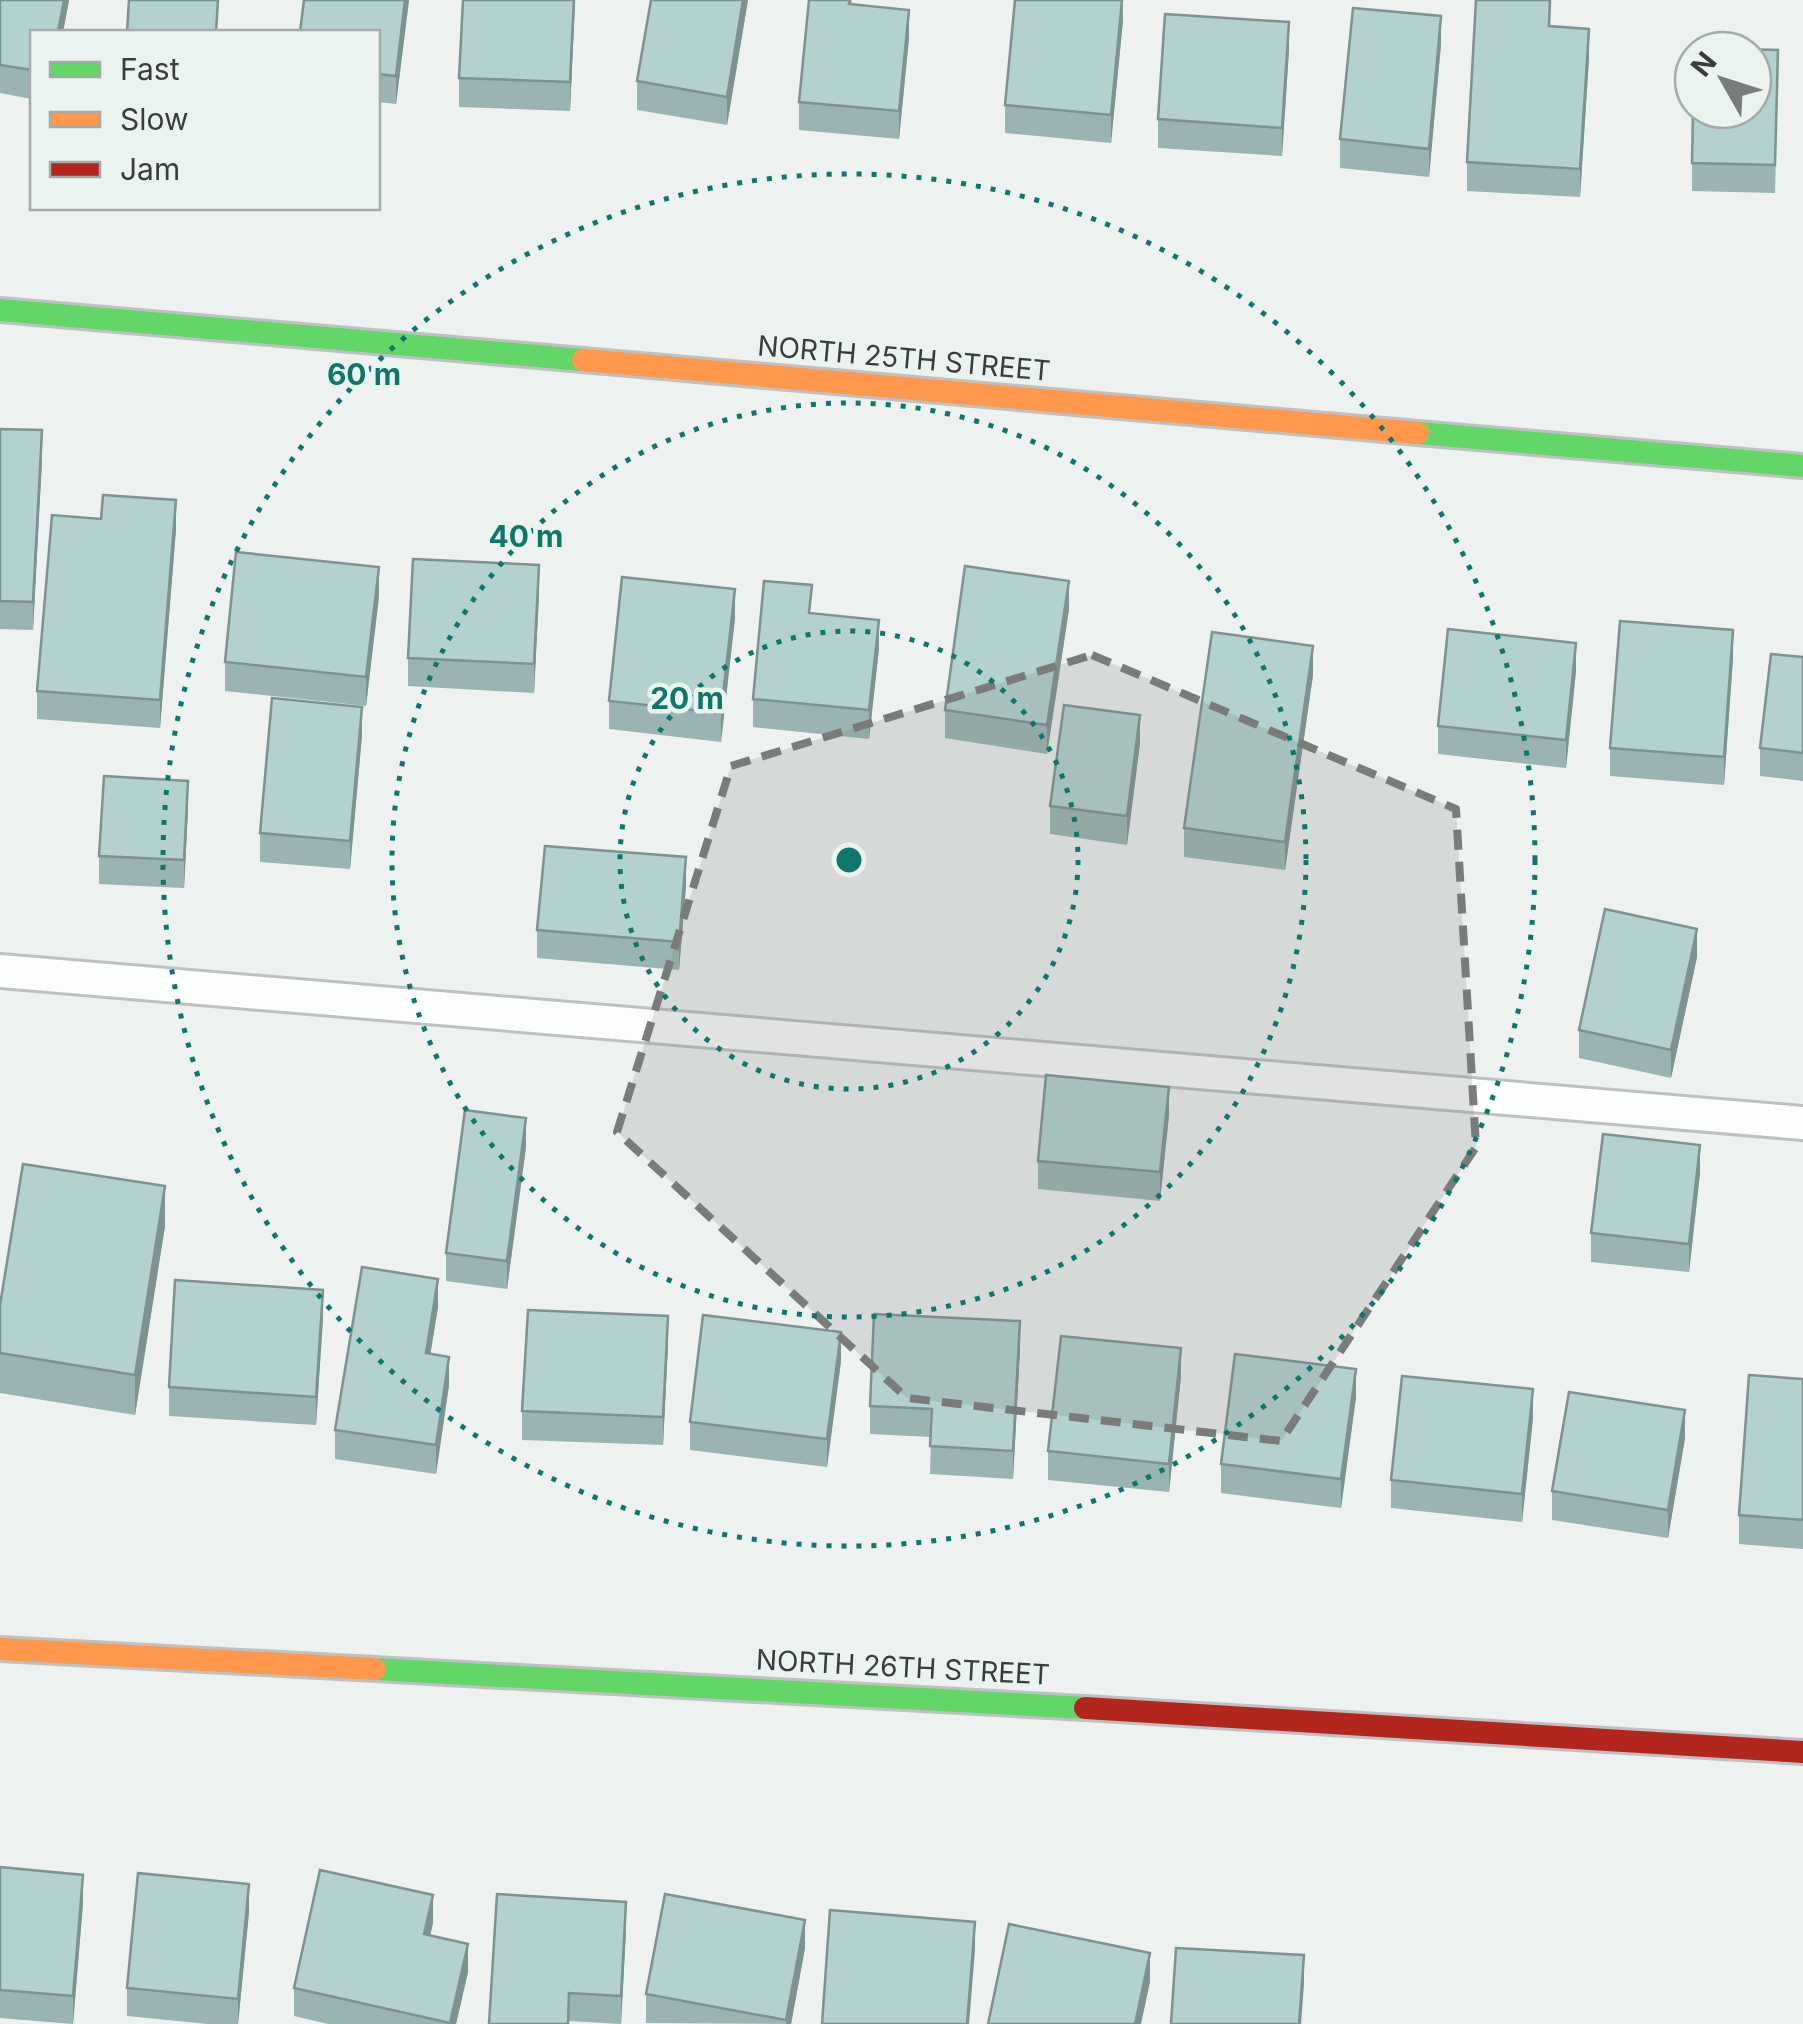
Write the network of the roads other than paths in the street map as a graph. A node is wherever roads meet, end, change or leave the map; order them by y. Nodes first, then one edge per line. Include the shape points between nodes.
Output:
1 (0, 310) edge
2 (1803, 466) edge
3 (0, 972) edge
4 (1803, 1123) edge
5 (0, 1648) edge
6 (1803, 1752) edge

1 - 2 street, NORTH 25TH STREET
3 - 4 lane
5 - 6 street, NORTH 26TH STREET

